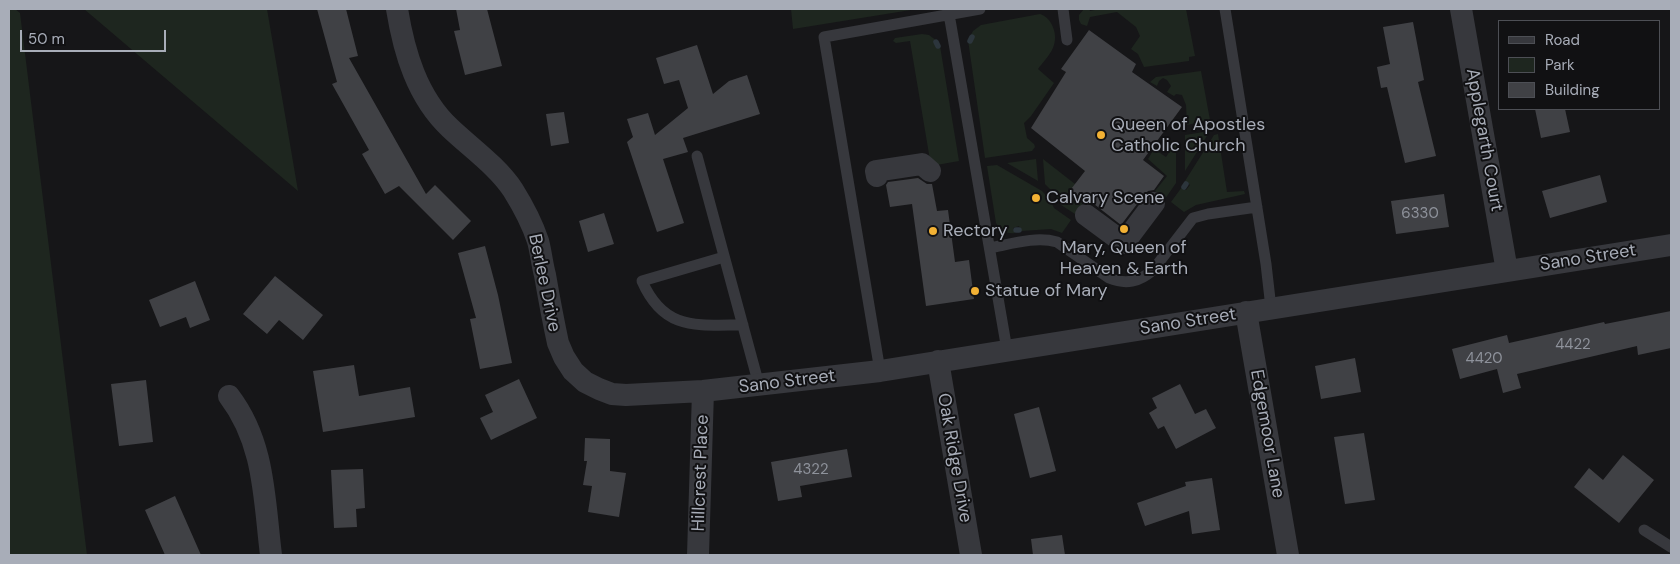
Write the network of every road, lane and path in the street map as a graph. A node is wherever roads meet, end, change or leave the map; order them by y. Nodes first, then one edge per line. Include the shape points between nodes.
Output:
1 (397, 9) edge
2 (980, 9) edge
3 (1063, 9) edge
4 (1224, 9) edge
5 (1461, 9) edge
6 (949, 14) junction
7 (1067, 40) dead end
8 (697, 156) dead end
9 (930, 171) dead end
10 (877, 176) dead end
11 (1154, 203) dead end
12 (1257, 206) junction
13 (1086, 215) dead end
14 (1671, 245) edge
15 (990, 248) junction
16 (724, 256) junction
17 (1507, 271) junction
18 (1271, 308) junction
19 (1246, 312) junction
20 (742, 325) junction
21 (1008, 350) junction
22 (938, 361) junction
23 (880, 371) junction
24 (759, 385) junction
25 (703, 392) junction
26 (229, 396) dead end
27 (1644, 530) dead end
28 (1671, 547) edge
29 (271, 555) edge
30 (698, 555) edge
31 (971, 555) edge
32 (1288, 555) edge

1 - 25 street, Berlee Drive via 401,35 424,94 449,127 512,188 528,216 538,242 558,342 573,371 585,382 612,394
2 - 6 lane
3 - 7 lane
4 - 12 lane
5 - 17 street, Applegarth Court
6 - 15 lane
6 - 23 lane via 824,37
8 - 16 lane
9 - 10 street via 922,164 876,171
11 - 13 street via 1124,243
12 - 15 lane via 1193,218 1153,270 1129,282 1109,278 1057,242 1049,240
12 - 18 lane
14 - 17 street, Sano Street
15 - 21 lane
16 - 20 lane
16 - 20 lane via 642,281 647,292 668,316 685,324
17 - 18 street, Sano Street
18 - 19 street, Sano Street
19 - 21 street, Sano Street
19 - 32 street, Edgemoor Lane
20 - 24 lane
21 - 22 street, Sano Street
22 - 23 street, Sano Street
22 - 31 street, Oak Ridge Drive
23 - 24 street, Sano Street
24 - 25 street, Sano Street
25 - 30 street, Hillcrest Place
26 - 29 street via 251,432 259,456
27 - 28 lane

